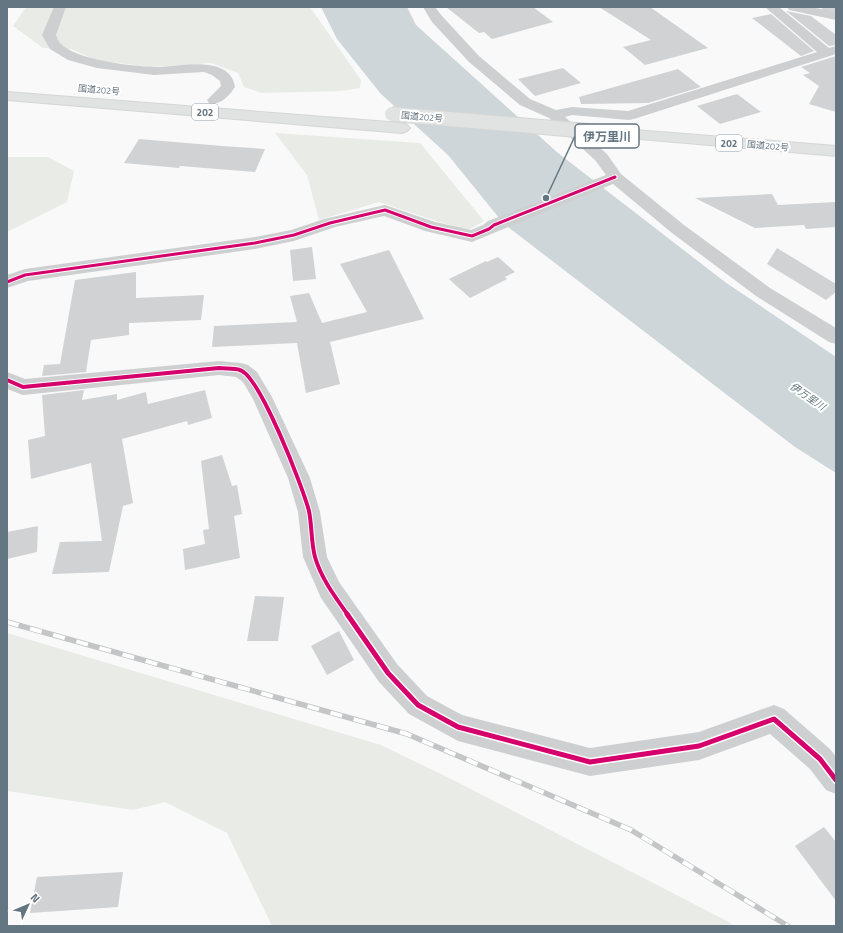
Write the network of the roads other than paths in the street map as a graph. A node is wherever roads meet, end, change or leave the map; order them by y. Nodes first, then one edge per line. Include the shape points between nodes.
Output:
1 (60, 7) edge
2 (428, 7) edge
3 (771, 7) edge
4 (793, 7) edge
5 (836, 16) edge
6 (832, 52) edge
7 (7, 83) edge
8 (7, 96) edge
9 (214, 100) junction
10 (554, 115) junction
11 (627, 140) junction
12 (836, 151) edge
13 (836, 163) edge
14 (615, 177) junction
15 (7, 282) edge
16 (836, 337) edge
17 (7, 380) edge
18 (836, 780) edge

1 - 9 street via 49,35 55,46 73,57 102,65 154,70 205,68 217,72 227,80 228,87
2 - 10 street via 474,59 525,102
3 - 6 street
4 - 5 street
6 - 10 street via 629,116 572,111
7 - 9 highway, 国道202号 / 202
8 - 11 highway, 国道202号 / 202 via 402,128
9 - 11 highway, 国道202号 / 202, bridge via 392,114
10 - 14 street via 601,157
11 - 12 highway, 国道202号 / 202
11 - 13 highway, 国道202号 / 202
14 - 15 street via 472,236 431,227 385,210 255,243 25,275
14 - 16 street via 678,229 763,292
17 - 18 street via 23,387 219,368 241,370 250,377 262,397 299,478 310,512 315,557 330,590 388,673 418,705 458,727 590,762 698,746 774,719 820,759

